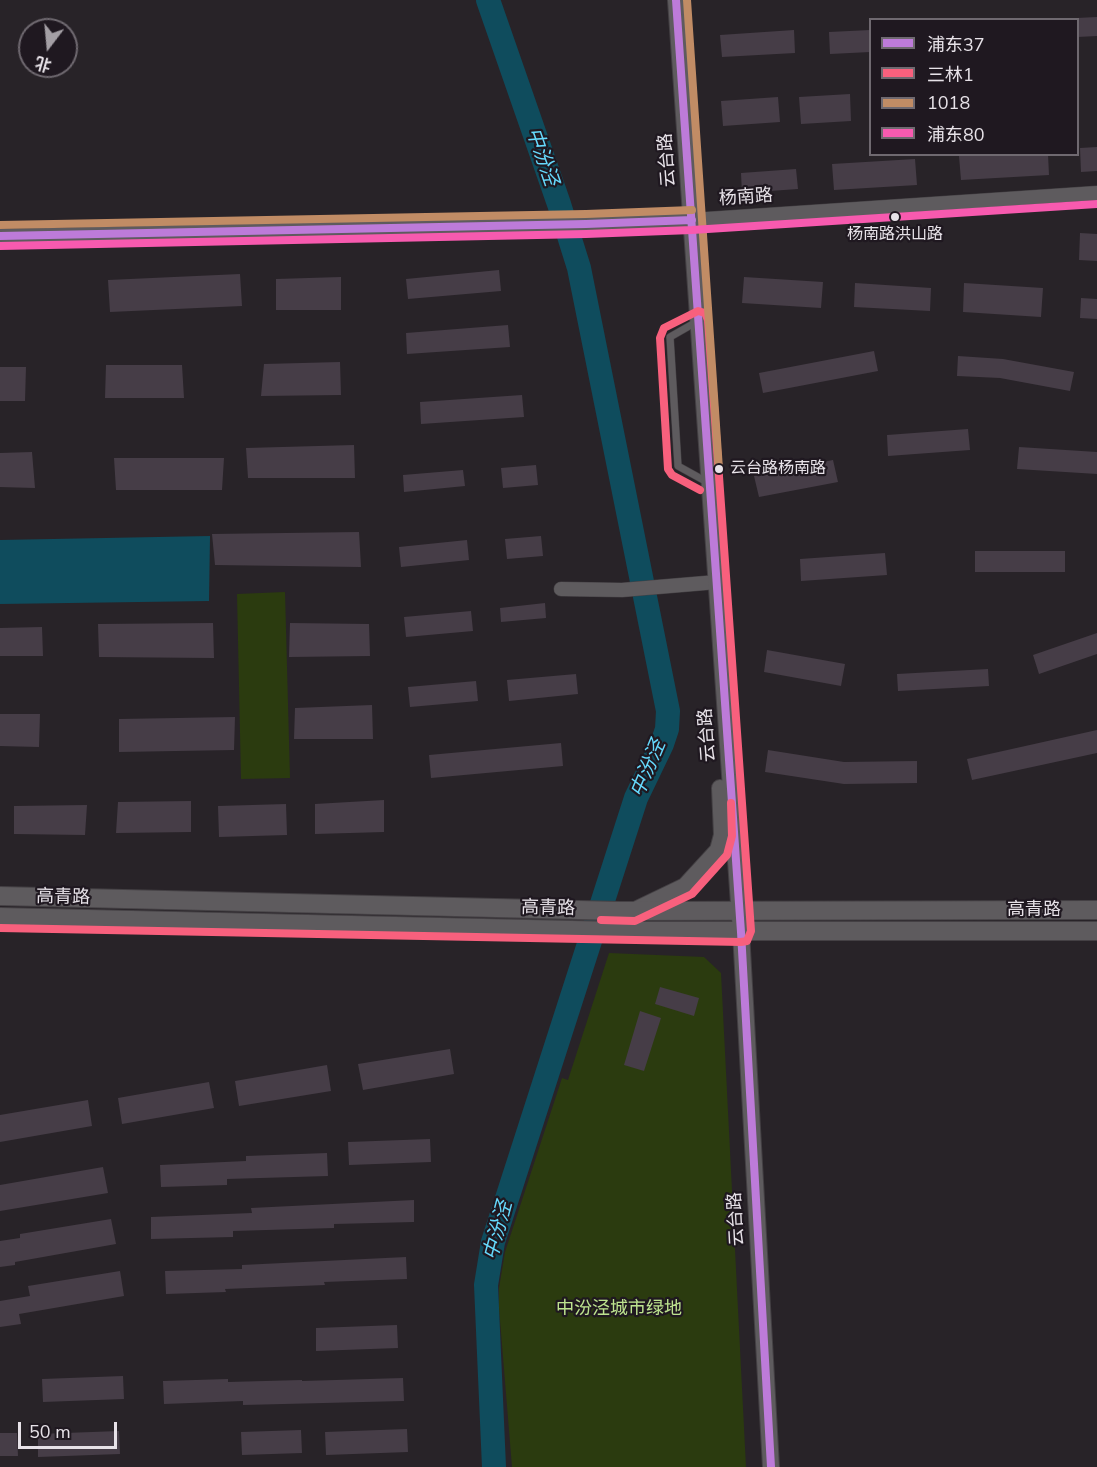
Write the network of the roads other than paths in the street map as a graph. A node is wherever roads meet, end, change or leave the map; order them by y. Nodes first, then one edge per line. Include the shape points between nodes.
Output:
1 (676, 0) edge
2 (1097, 193) edge
3 (692, 220) junction
4 (0, 236) edge
5 (698, 321) junction
6 (710, 484) junction
7 (717, 582) junction
8 (561, 589) dead end
9 (729, 762) junction
10 (0, 896) edge
11 (1097, 910) edge
12 (626, 911) junction
13 (740, 912) junction
14 (0, 917) edge
15 (1097, 931) edge
16 (741, 932) junction
17 (771, 1467) edge

1 - 3 street, 云台路
2 - 3 street, 杨南路
3 - 4 street, 杨南路
3 - 5 street, 云台路
5 - 6 street, 云台路
5 - 6 lane via 670,337 678,466
6 - 7 street, 云台路
7 - 8 street via 622,590
7 - 9 street, 云台路
9 - 12 street via 720,783 722,835 718,850 685,886
9 - 13 street, 云台路
10 - 12 main road, 高青路
11 - 13 main road, 高青路
12 - 13 main road, 高青路
13 - 16 street, 云台路
14 - 16 main road, 高青路
15 - 16 main road, 高青路
16 - 17 street, 云台路

